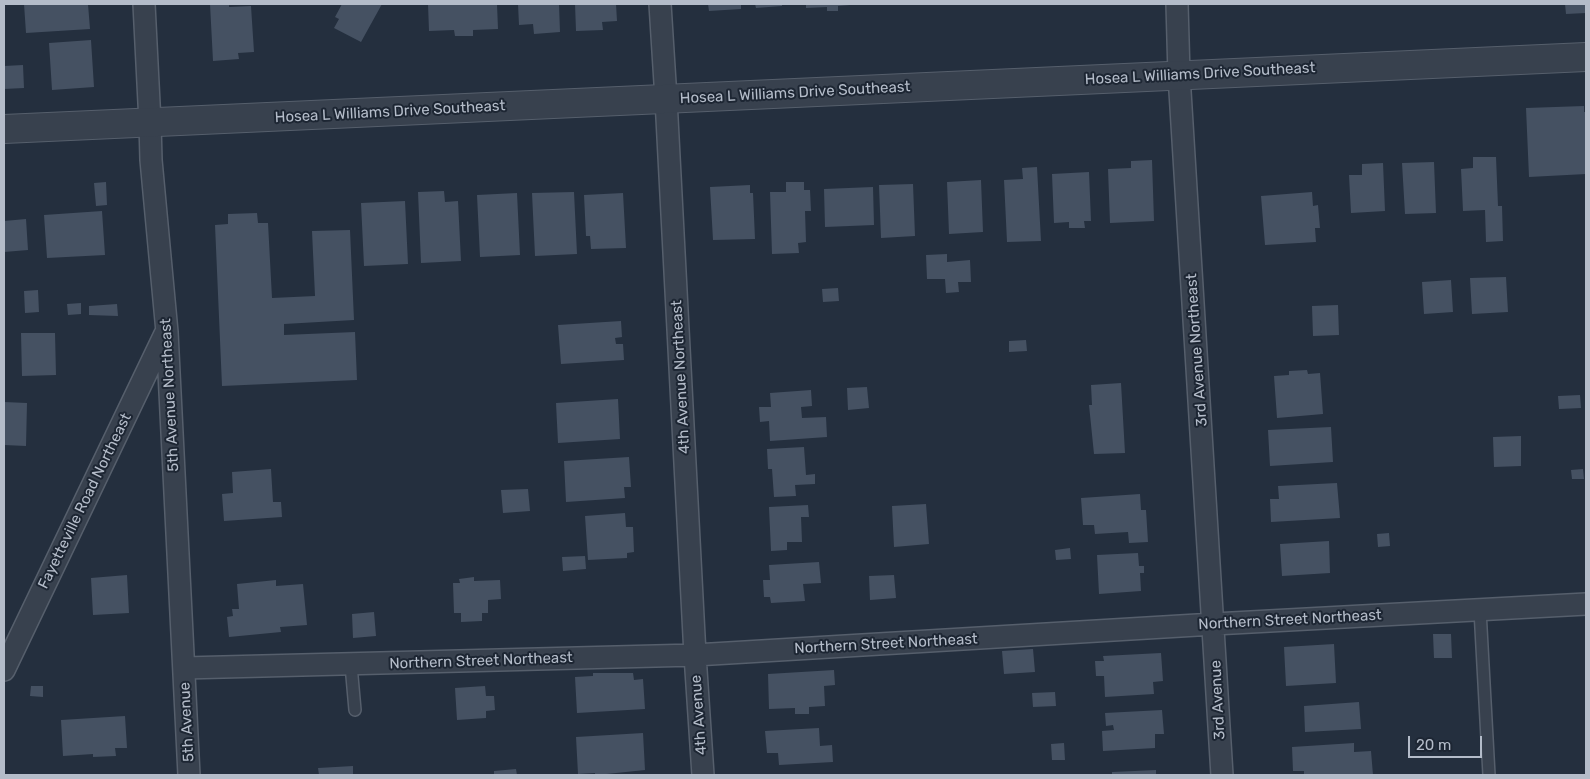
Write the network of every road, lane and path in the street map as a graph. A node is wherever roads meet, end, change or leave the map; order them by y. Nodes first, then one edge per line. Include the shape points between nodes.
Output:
1 (144, 4) edge
2 (660, 4) edge
3 (1177, 4) edge
4 (1586, 57) edge
5 (1179, 75) junction
6 (666, 99) junction
7 (150, 123) junction
8 (4, 129) edge
9 (167, 332) junction
10 (1586, 604) edge
11 (1480, 610) junction
12 (1214, 624) junction
13 (695, 655) junction
14 (351, 665) junction
15 (184, 668) junction
16 (4, 670) edge
17 (355, 710) dead end
18 (189, 775) edge
19 (703, 775) edge
20 (1222, 775) edge
21 (1489, 775) edge

1 - 7 street, 5th Avenue Northeast
2 - 6 street, 4th Avenue Northeast
3 - 5 street, 3rd Avenue Northeast
4 - 5 street, Hosea L Williams Drive Southeast
5 - 6 street, Hosea L Williams Drive Southeast
5 - 12 street, 3rd Avenue Northeast
6 - 7 street, Hosea L Williams Drive Southeast
6 - 13 street, 4th Avenue Northeast
7 - 8 street, Hosea L Williams Drive Southeast
7 - 9 street, 5th Avenue Northeast
9 - 15 street, 5th Avenue Northeast
9 - 16 street, Fayetteville Road Northeast
10 - 11 street, Northern Street Northeast
11 - 12 street, Northern Street Northeast
11 - 21 lane
12 - 13 street, Northern Street Northeast
12 - 20 street, 3rd Avenue
13 - 14 street, Northern Street Northeast
13 - 19 street, 4th Avenue
14 - 15 street, Northern Street Northeast
14 - 17 lane
15 - 18 street, 5th Avenue

